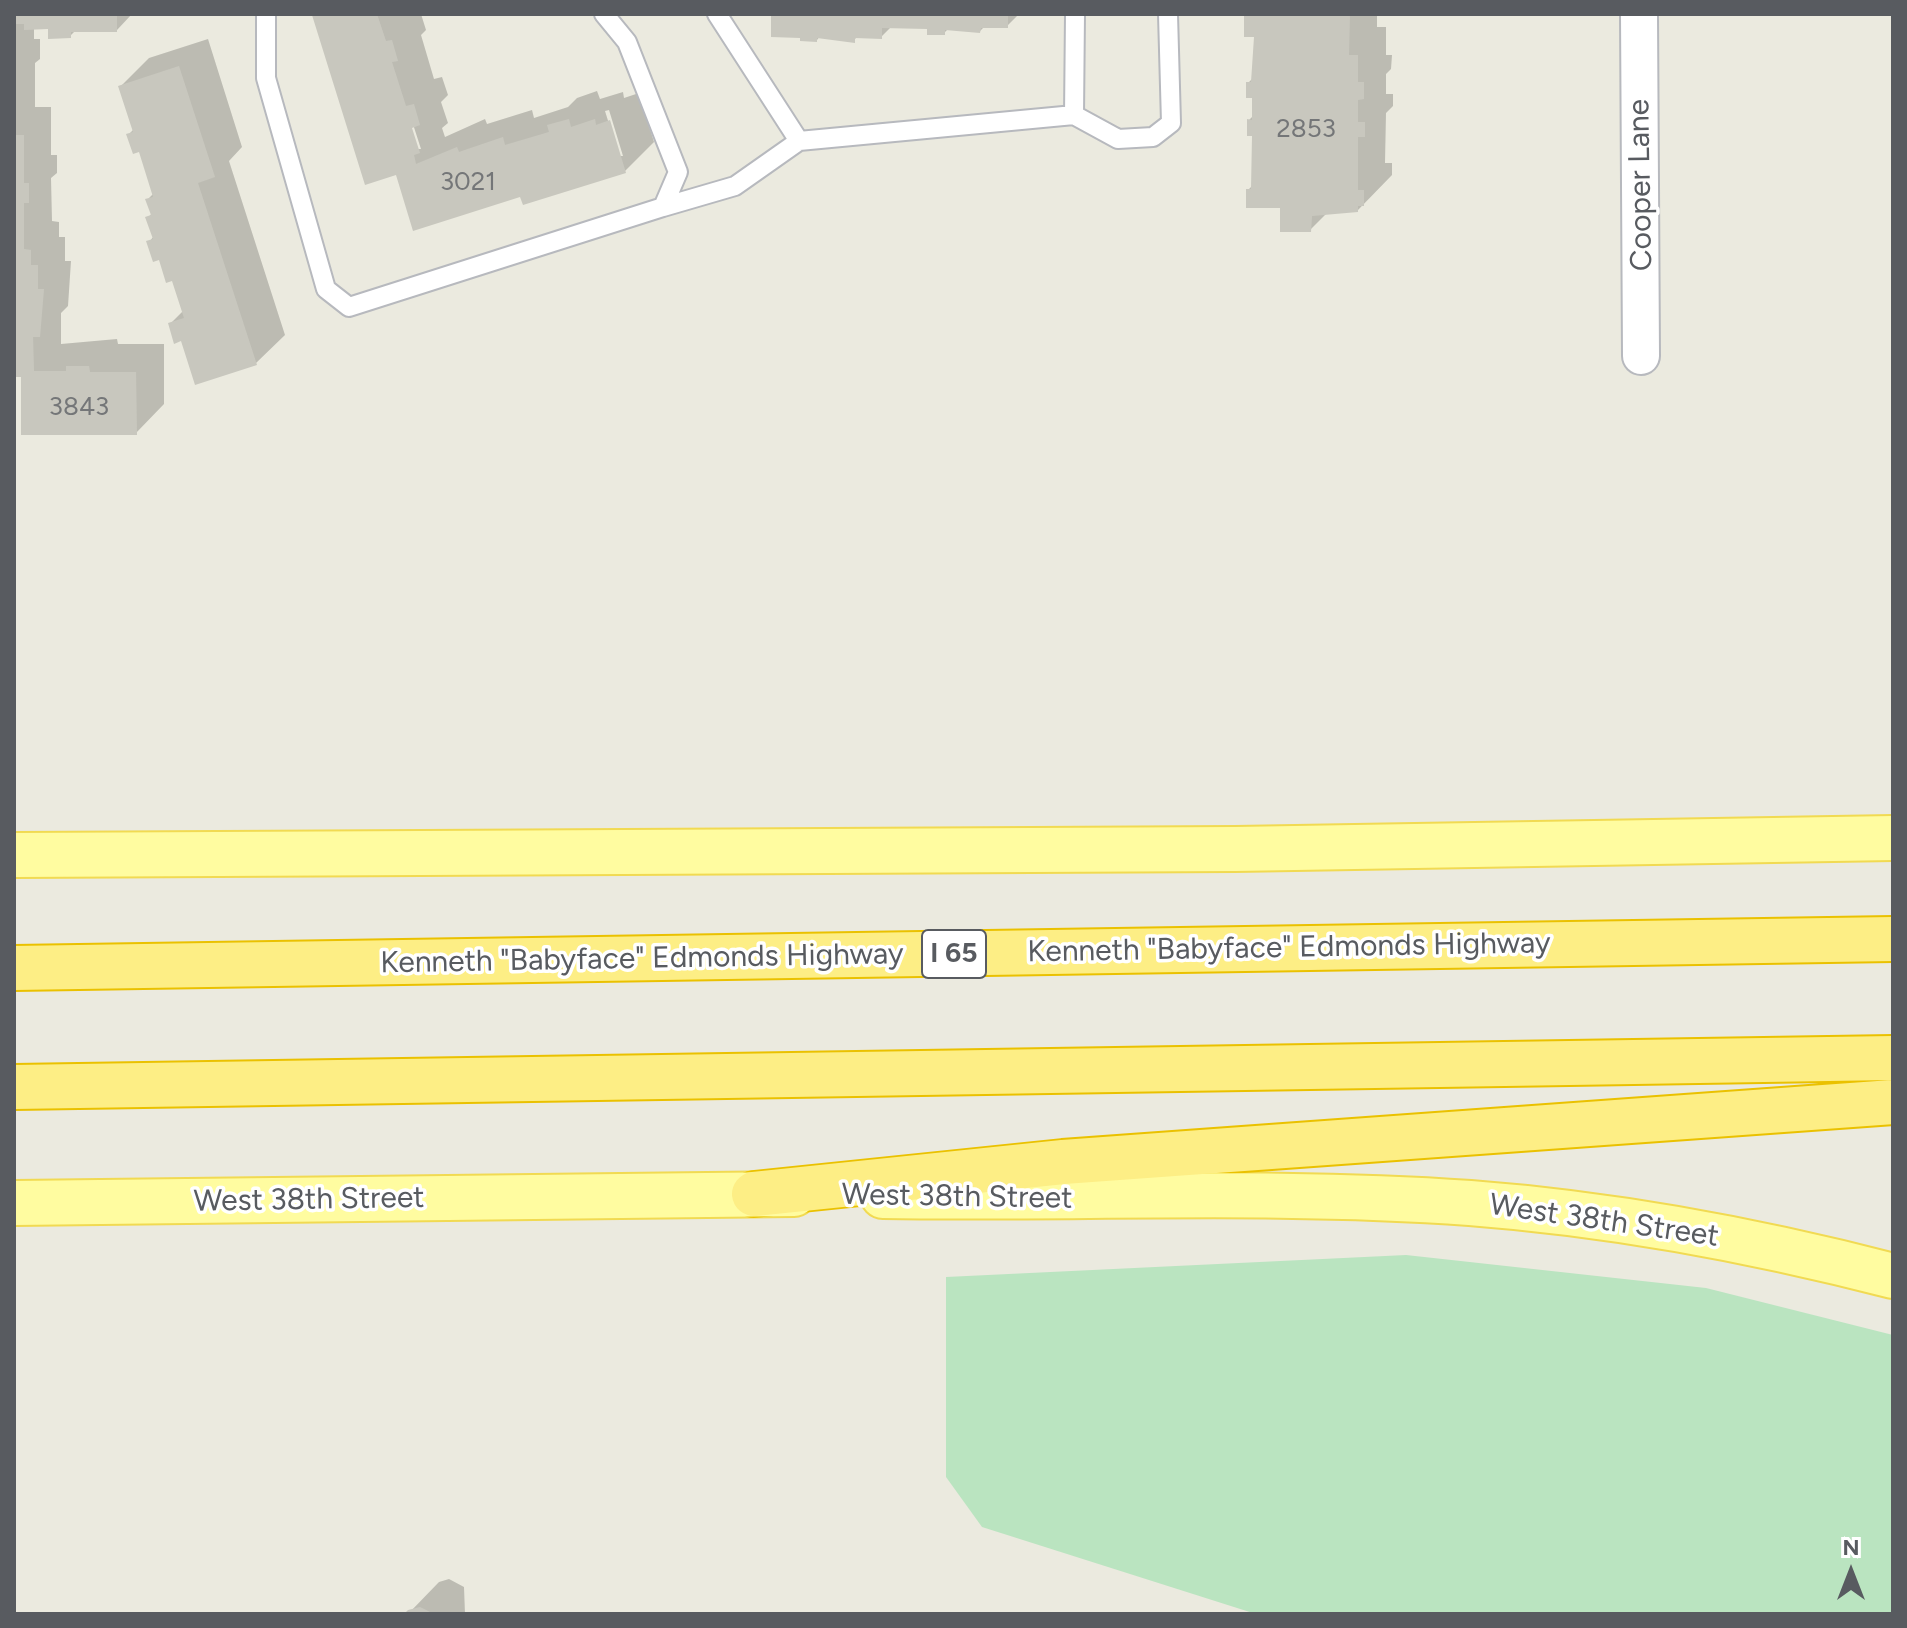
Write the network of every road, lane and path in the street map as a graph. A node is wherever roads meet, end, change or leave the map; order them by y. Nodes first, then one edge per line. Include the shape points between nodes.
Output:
1 (266, 14) edge
2 (604, 14) edge
3 (717, 14) edge
4 (1075, 14) edge
5 (1168, 14) edge
6 (1639, 14) edge
7 (1074, 115) junction
8 (799, 141) junction
9 (663, 207) junction
10 (1641, 356) dead end
11 (1893, 838) edge
12 (14, 855) edge
13 (1893, 939) edge
14 (14, 968) edge
15 (1893, 1058) edge
16 (14, 1087) edge
17 (1893, 1102) edge
18 (754, 1194) junction
19 (14, 1203) edge
20 (1893, 1276) edge

1 - 9 lane via 266,78 326,289 349,307
2 - 9 lane via 627,42 678,172
3 - 8 lane
4 - 7 lane
5 - 7 lane via 1171,123 1153,137 1118,139
6 - 10 street, Cooper Lane
7 - 8 lane
8 - 9 lane via 735,186
11 - 12 main road via 1235,849
13 - 14 highway, Kenneth "Babyface" Edmonds Highway / I 65
15 - 16 highway
17 - 18 highway via 1063,1162
18 - 19 main road, West 38th Street
18 - 20 main road, West 38th Street via 1258,1196 1469,1203 1677,1227

